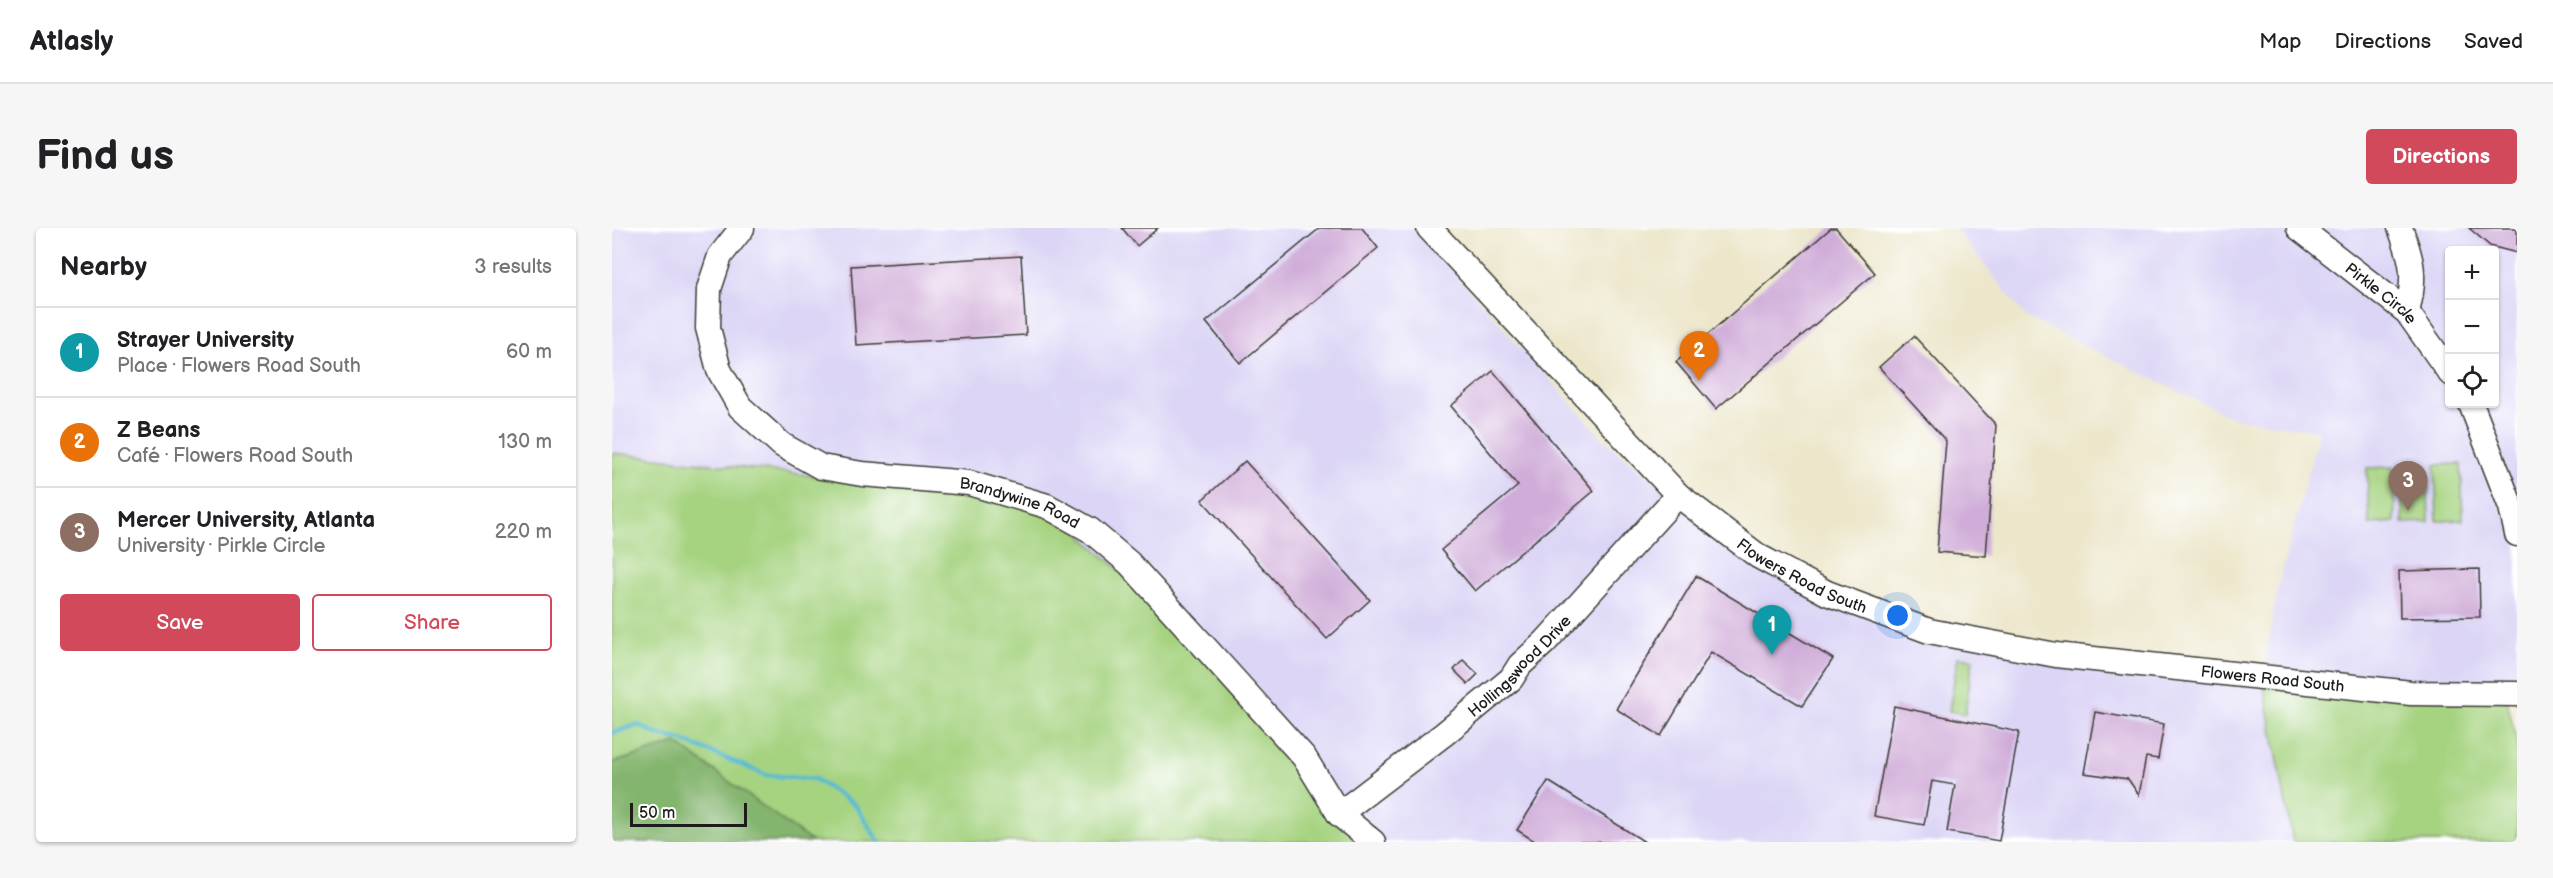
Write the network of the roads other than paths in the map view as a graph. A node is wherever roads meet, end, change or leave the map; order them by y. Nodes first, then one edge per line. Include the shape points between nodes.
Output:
1 (742, 228) edge
2 (1429, 228) edge
3 (2299, 228) edge
4 (2400, 228) edge
5 (2407, 312) junction
6 (2445, 366) edge
7 (2473, 408) edge
8 (1678, 495) junction
9 (2517, 534) edge
10 (2517, 694) edge
11 (1339, 814) junction
12 (1373, 842) edge

1 - 11 street, Brandywine Road via 720,256 709,289 708,328 719,370 740,407 782,444 820,467 969,483 1047,506 1090,530 1130,563 1304,757
2 - 8 street, Flowers Road South
3 - 5 street, Pirkle Circle
4 - 5 street via 2411,258 2414,286
5 - 6 street, Pirkle Circle
7 - 9 street via 2500,476
8 - 10 street, Flowers Road South via 1768,561 1827,593 1929,631 2056,656 2200,672 2411,693
8 - 11 street, Hollingswood Drive via 1505,684
11 - 12 street, Brandywine Road

